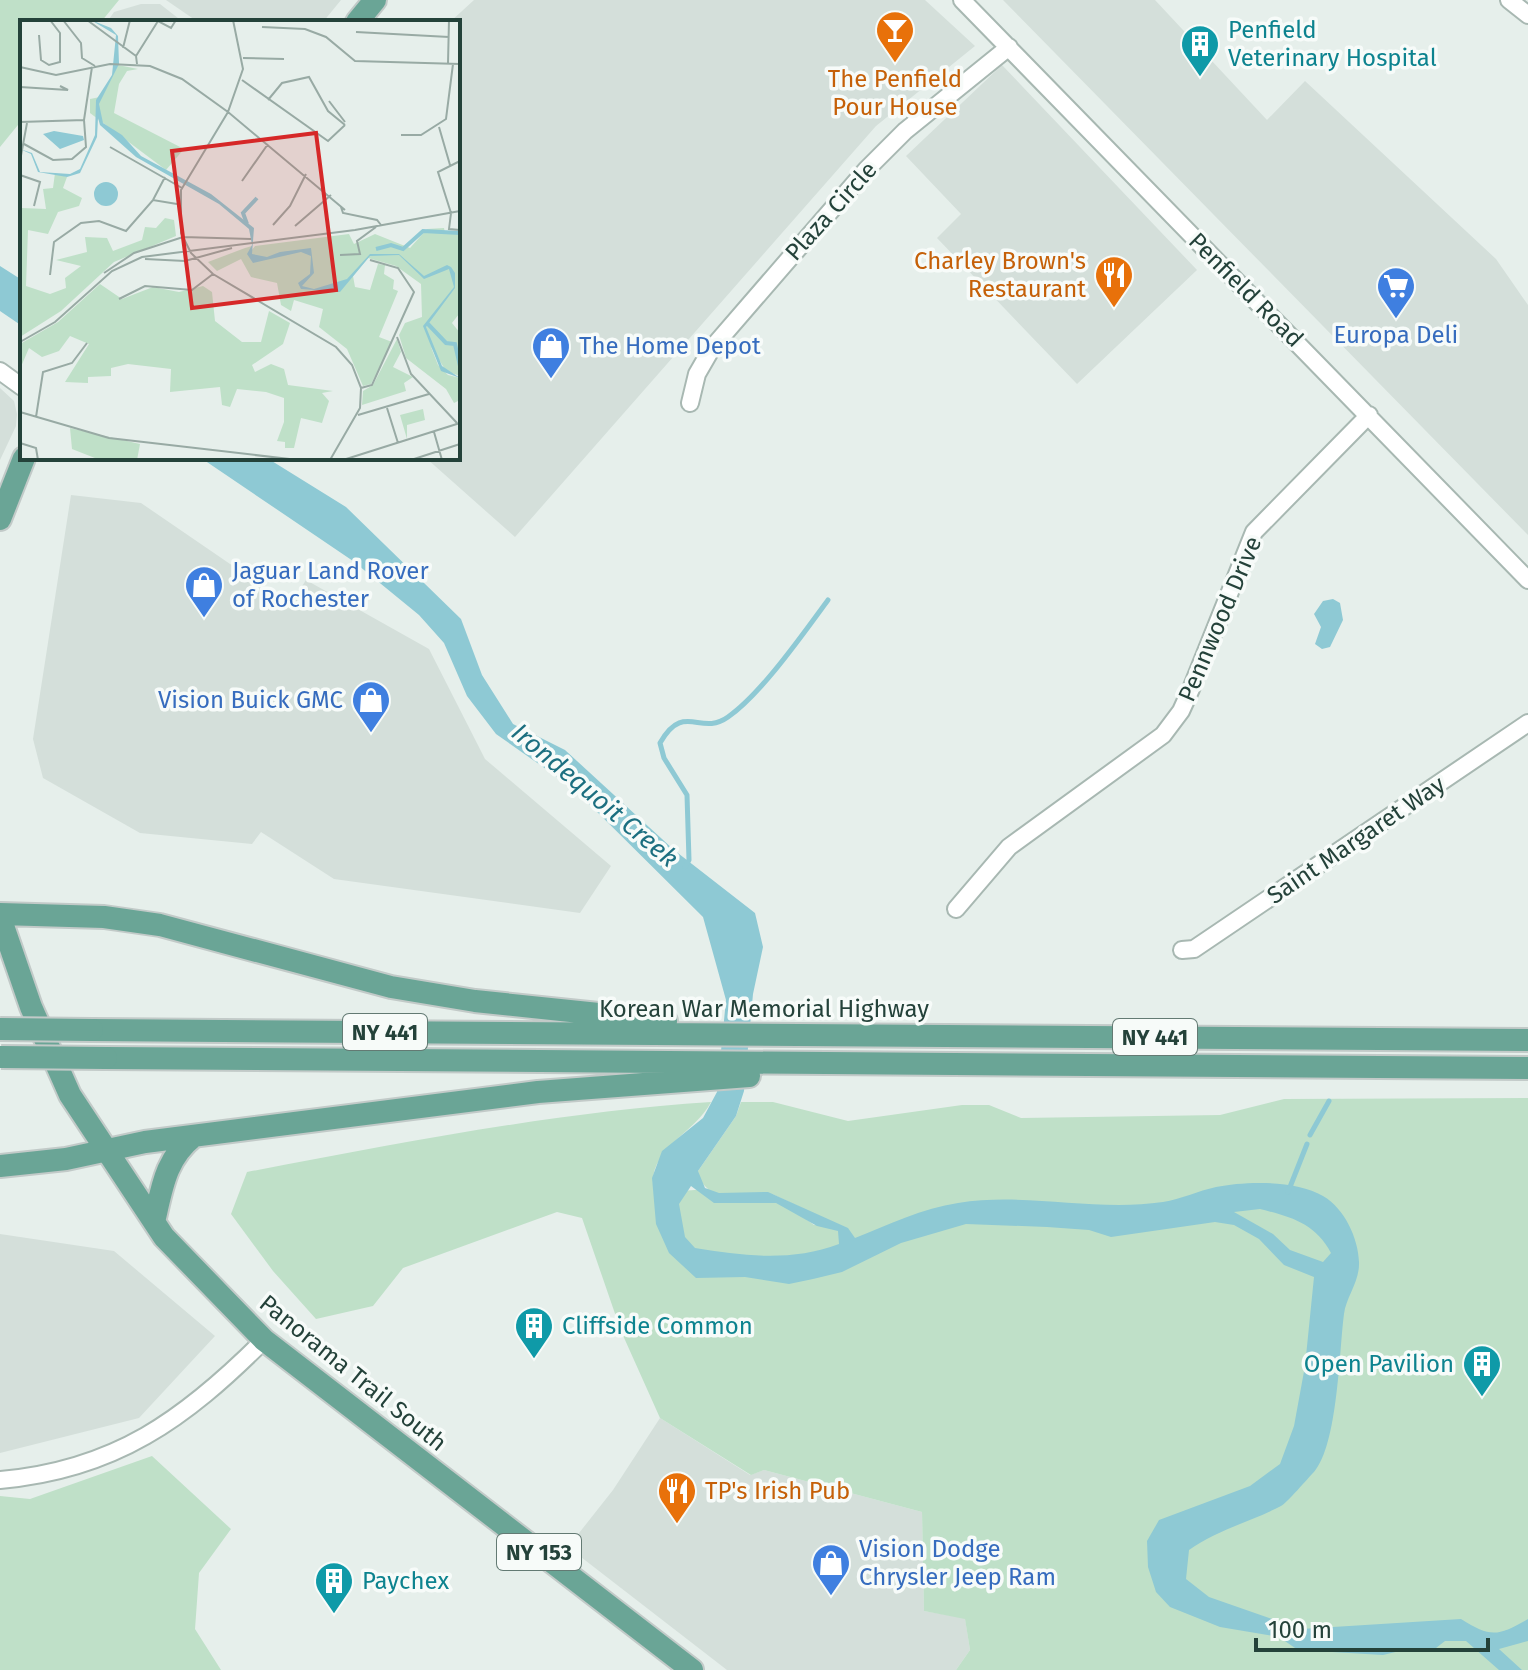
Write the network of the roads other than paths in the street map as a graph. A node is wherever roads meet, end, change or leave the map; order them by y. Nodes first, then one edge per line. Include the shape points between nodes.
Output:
1 (375, 0) edge
2 (962, 0) edge
3 (1509, 0) edge
4 (1528, 15) edge
5 (359, 20) edge
6 (1009, 47) junction
7 (0, 371) edge
8 (20, 386) edge
9 (690, 403) dead end
10 (1369, 415) junction
11 (23, 460) edge
12 (0, 519) edge
13 (1528, 580) edge
14 (1528, 723) edge
15 (956, 909) dead end
16 (0, 916) edge
17 (1182, 950) dead end
18 (679, 1028) junction
19 (0, 1029) edge
20 (1528, 1040) edge
21 (0, 1057) edge
22 (1528, 1068) edge
23 (679, 1071) junction
24 (194, 1136) junction
25 (105, 1152) junction
26 (0, 1166) edge
27 (154, 1222) junction
28 (264, 1340) junction
29 (0, 1480) edge
30 (692, 1670) edge

1 - 5 main road
2 - 6 street, Penfield Road
3 - 4 street
6 - 9 street, Plaza Circle via 905,131 866,170 712,348 697,374
6 - 10 street, Penfield Road
7 - 8 street
10 - 13 street, Penfield Road
10 - 15 street, Pennwood Drive via 1254,532 1191,689 1163,735 1009,847
11 - 12 main road
14 - 17 street, Saint Margaret Way via 1194,949
16 - 18 main road via 104,917 160,925 391,987
16 - 25 main road, Panorama Trail South / NY 153 via 49,1050
18 - 19 main road, Korean War Memorial Highway / NY 441, bridge
18 - 20 main road, Korean War Memorial Highway / NY 441 via 782,1035
21 - 23 main road, NY 441, bridge
22 - 23 main road, NY 441 via 926,1065
23 - 24 main road
24 - 25 main road
24 - 27 main road via 176,1150 166,1170
25 - 26 main road
25 - 27 main road, Panorama Trail South / NY 153
27 - 28 main road, Panorama Trail South / NY 153
28 - 29 street via 209,1394 146,1438 85,1464
28 - 30 main road, Panorama Trail South / NY 153

